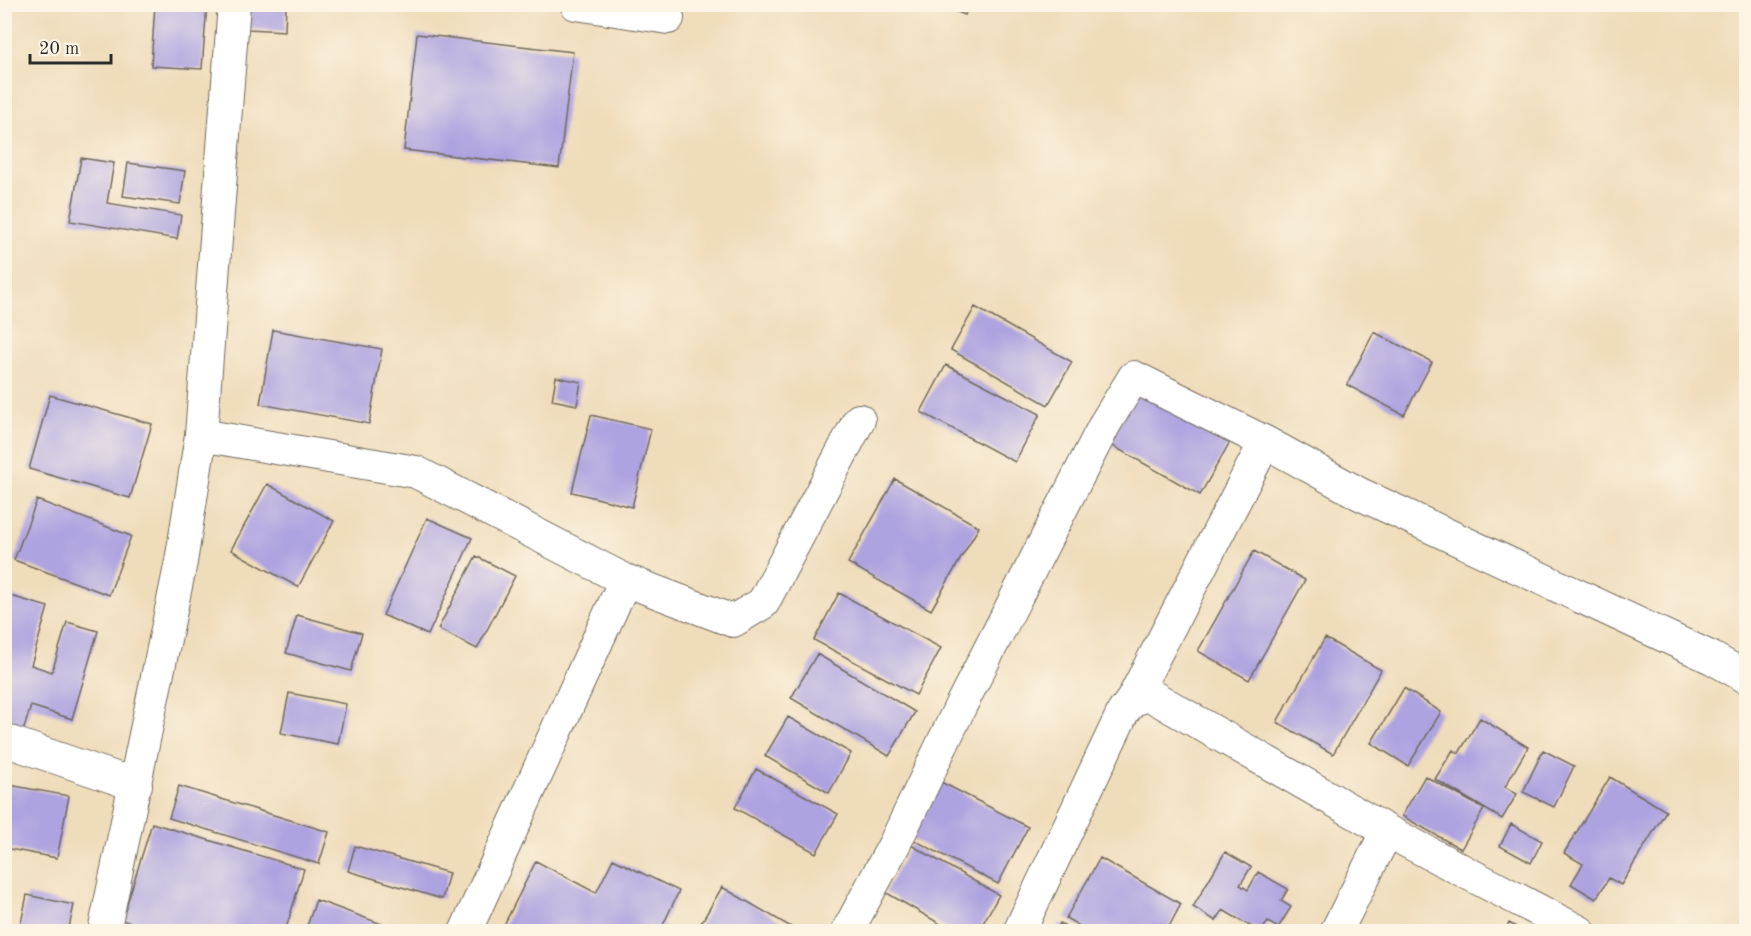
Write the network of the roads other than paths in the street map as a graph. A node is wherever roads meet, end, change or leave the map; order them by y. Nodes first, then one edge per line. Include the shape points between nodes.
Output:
1 (234, 4) edge
2 (576, 4) edge
3 (668, 18) dead end
4 (859, 420) dead end
5 (201, 435) junction
6 (1265, 442) junction
7 (625, 580) junction
8 (1746, 677) edge
9 (1132, 700) junction
10 (4, 740) edge
11 (136, 785) junction
12 (1387, 831) junction
13 (104, 932) edge
14 (465, 932) edge
15 (847, 932) edge
16 (1019, 932) edge
17 (1336, 932) edge
18 (1580, 932) edge

1 - 5 street
2 - 3 street
4 - 7 street via 763,603 733,621
5 - 7 street via 416,472
5 - 11 street via 181,562
6 - 8 street via 1360,494
6 - 9 street
6 - 15 street via 1134,377 1107,422 961,705 896,843
7 - 14 street
9 - 12 street via 1150,694 1166,702
9 - 16 street via 1123,711
10 - 11 street
11 - 13 street
12 - 17 street
12 - 18 street

